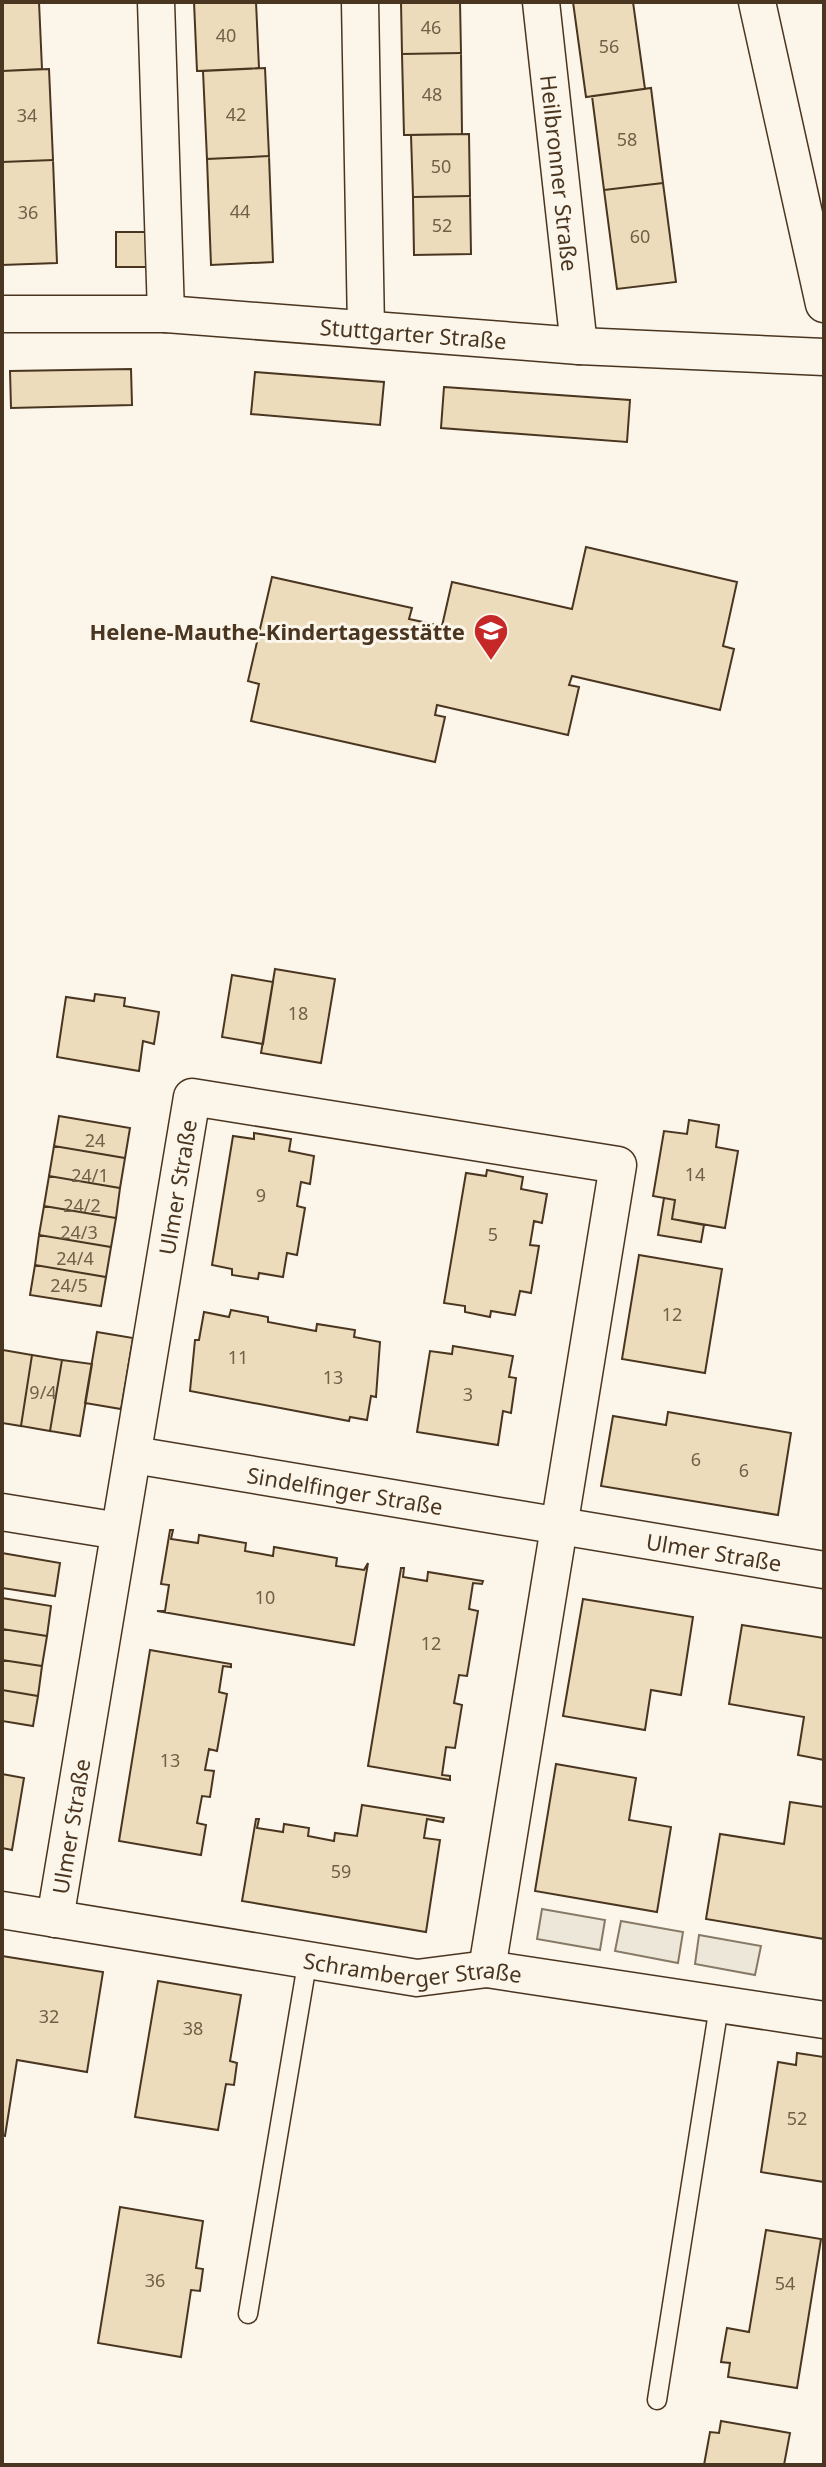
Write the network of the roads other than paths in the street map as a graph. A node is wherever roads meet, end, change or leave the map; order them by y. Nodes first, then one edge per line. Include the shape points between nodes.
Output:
1 (156, 2) edge
2 (360, 2) edge
3 (541, 2) edge
4 (757, 2) edge
5 (824, 304) edge
6 (2, 314) edge
7 (166, 314) junction
8 (366, 329) junction
9 (579, 346) junction
10 (824, 357) edge
11 (134, 1455) junction
12 (2, 1512) edge
13 (558, 1526) junction
14 (119, 1531) junction
15 (824, 1570) edge
16 (2, 1910) edge
17 (55, 1919) junction
18 (308, 1958) junction
19 (487, 1969) junction
20 (719, 2006) junction
21 (824, 2020) edge
22 (248, 2314) dead end
23 (657, 2400) dead end

1 - 7 street
2 - 8 street
3 - 9 street, Heilbronner Straße
4 - 5 street
6 - 7 street, Stuttgarter Straße
7 - 8 street, Stuttgarter Straße
8 - 9 street, Stuttgarter Straße
9 - 10 street, Stuttgarter Straße
11 - 13 street, Sindelfinger Straße
11 - 13 street, Ulmer Straße via 192,1097 618,1165
11 - 14 street, Ulmer Straße
12 - 14 street
13 - 15 street, Ulmer Straße
13 - 19 street, Ulmer Straße
14 - 17 street, Ulmer Straße
16 - 17 street, Schramberger Straße
17 - 18 street, Schramberger Straße
18 - 19 street, Schramberger Straße via 417,1978
18 - 22 lane
19 - 20 street, Schramberger Straße
20 - 21 street, Schramberger Straße
20 - 23 lane

